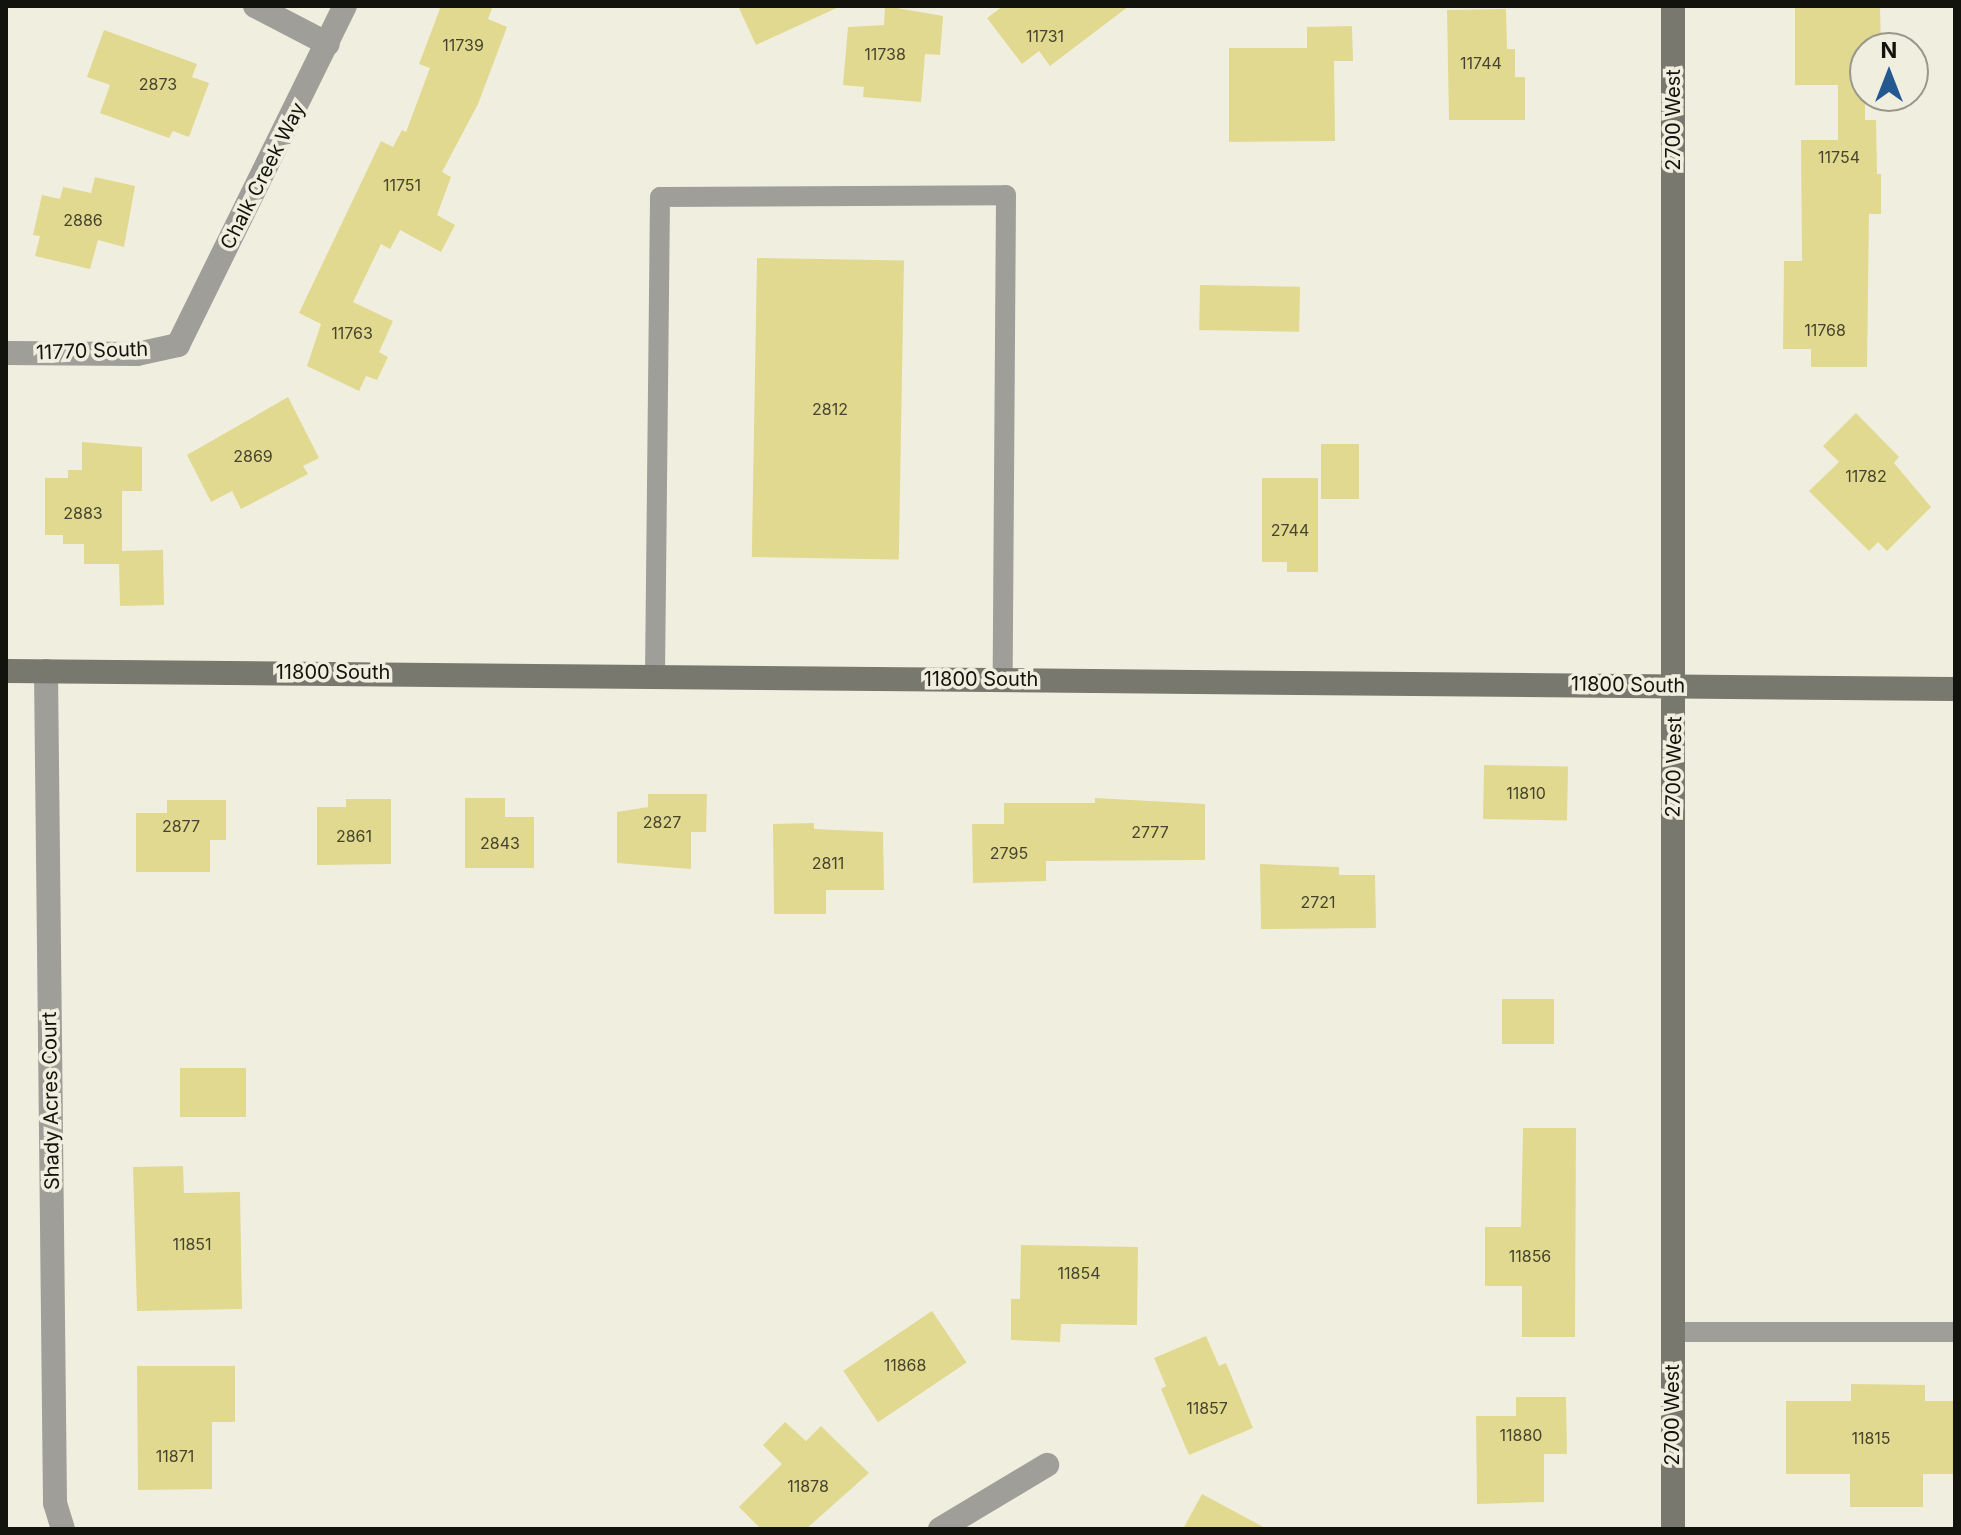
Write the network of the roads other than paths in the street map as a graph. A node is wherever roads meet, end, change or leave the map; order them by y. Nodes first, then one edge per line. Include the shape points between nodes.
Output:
1 (255, 6) edge
2 (345, 6) edge
3 (1673, 6) edge
4 (328, 44) junction
5 (178, 345) joint
6 (6, 353) edge
7 (6, 671) edge
8 (46, 671) junction
9 (655, 676) junction
10 (1003, 679) junction
11 (1676, 686) junction
12 (1955, 689) edge
13 (1672, 1332) junction
14 (1955, 1332) edge
15 (1047, 1465) dead end
16 (63, 1529) edge
17 (940, 1529) edge
18 (1673, 1529) edge

1 - 4 street
2 - 4 street, Chalk Creek Way
3 - 11 main road, 2700 West
4 - 5 street, Chalk Creek Way
5 - 6 street, 11770 South via 137,354
7 - 8 main road, 11800 South
8 - 9 main road, 11800 South
8 - 16 street, Shady Acres Court via 55,1503
9 - 10 main road, 11800 South
9 - 10 lane via 660,197 1006,195
10 - 11 main road, 11800 South
11 - 12 main road, 11800 South
11 - 13 main road, 2700 West
13 - 14 lane
13 - 18 main road, 2700 West
15 - 17 street

